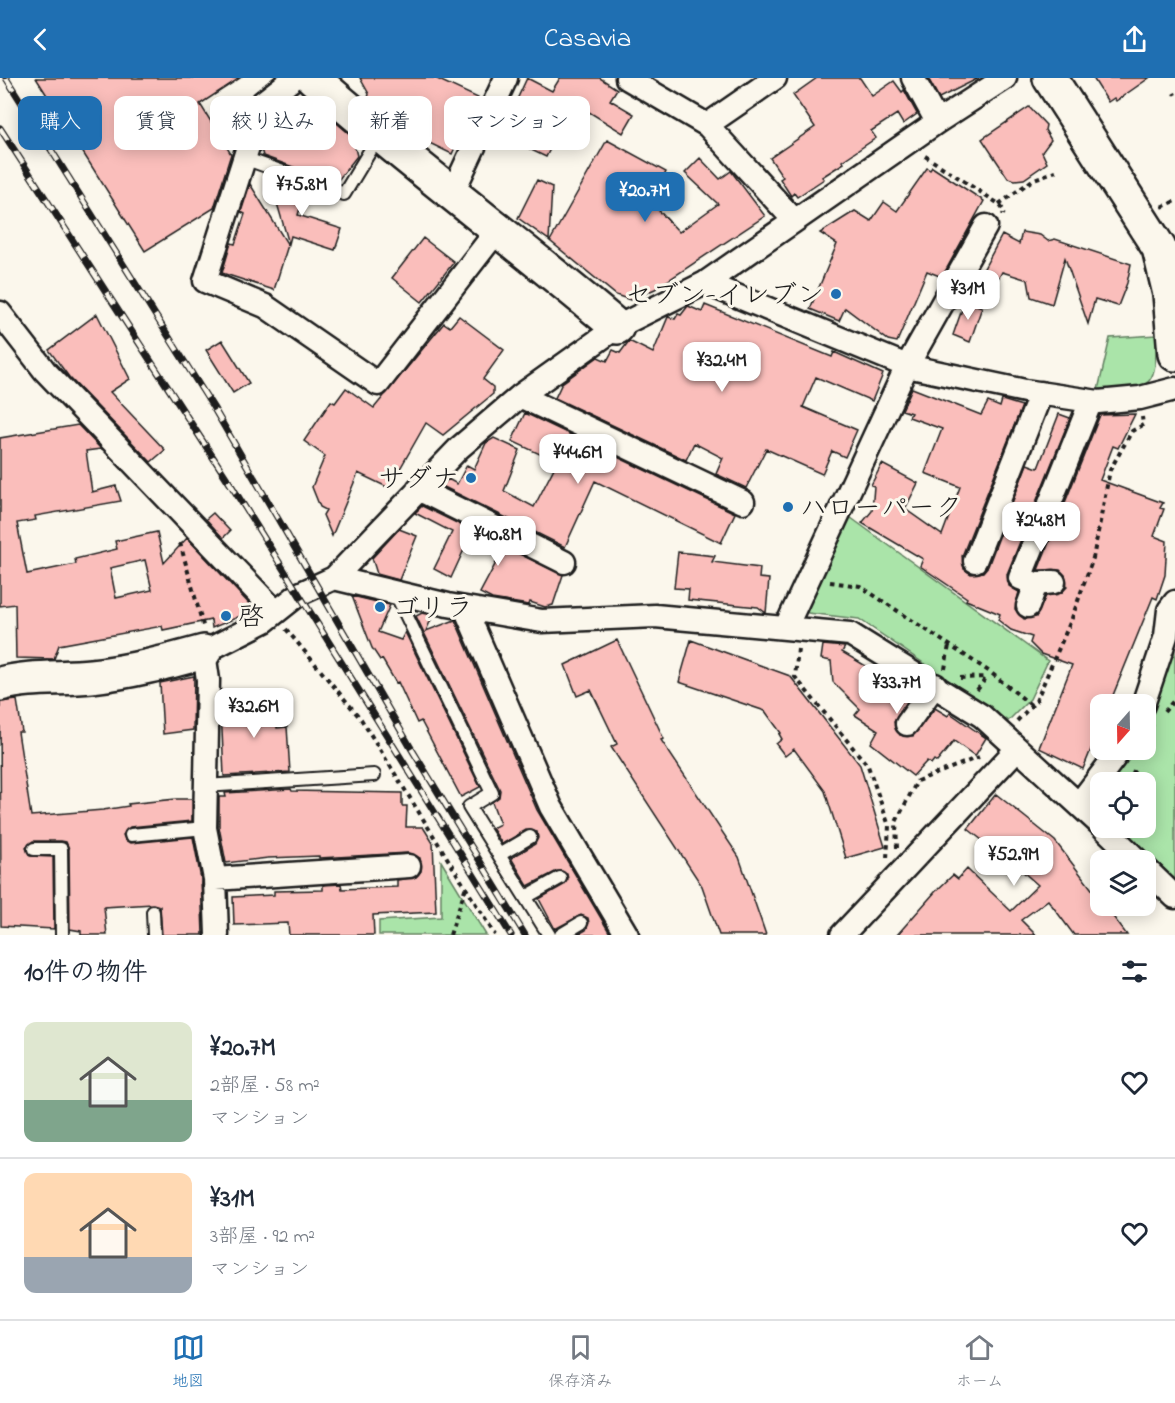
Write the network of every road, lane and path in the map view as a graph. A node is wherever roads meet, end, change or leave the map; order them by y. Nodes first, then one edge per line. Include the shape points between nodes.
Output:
1 (294, 78) edge
2 (313, 78) edge
3 (506, 78) edge
4 (627, 78) edge
5 (775, 78) edge
6 (913, 78) edge
7 (1005, 78) edge
8 (1050, 78) edge
9 (348, 109) edge
10 (937, 122) junction
11 (707, 125) junction
12 (371, 150) edge
13 (397, 150) edge
14 (916, 150) dead end
15 (244, 158) junction
16 (1056, 171) dead end
17 (452, 194) junction
18 (1175, 201) edge
19 (999, 204) junction
20 (1157, 210) dead end
21 (794, 219) junction
22 (994, 221) joint
23 (499, 228) junction
24 (705, 282) junction
25 (0, 313) edge
26 (617, 327) junction
27 (1175, 354) edge
28 (907, 366) junction
29 (1175, 389) edge
30 (1041, 393) junction
31 (520, 396) junction
32 (1140, 398) junction
33 (1090, 401) junction
34 (418, 489) junction
35 (743, 502) dead end
36 (178, 509) junction
37 (975, 561) dead end
38 (564, 562) dead end
39 (808, 576) junction
40 (334, 578) junction
41 (396, 594) junction
42 (1175, 602) edge
43 (1028, 606) dead end
44 (465, 609) junction
45 (276, 612) junction
46 (793, 628) junction
47 (949, 645) junction
48 (207, 651) junction
49 (990, 672) junction
50 (987, 677) junction
51 (945, 679) junction
52 (0, 684) edge
53 (976, 693) dead end
54 (1147, 694) edge
55 (1031, 705) junction
56 (907, 724) dead end
57 (1010, 743) junction
58 (1112, 760) edge
59 (374, 775) dead end
60 (205, 786) junction
61 (1079, 804) junction
62 (1090, 815) edge
63 (205, 828) junction
64 (131, 835) dead end
65 (530, 837) dead end
66 (1114, 838) edge
67 (34, 849) dead end
68 (1126, 850) edge
69 (897, 853) dead end
70 (499, 855) junction
71 (409, 866) dead end
72 (560, 878) dead end
73 (215, 879) junction
74 (1156, 879) edge
75 (893, 882) junction
76 (466, 886) dead end
77 (526, 897) junction
78 (1175, 897) edge
79 (153, 912) dead end
80 (581, 923) dead end
81 (62, 935) edge
82 (154, 935) edge
83 (217, 935) edge
84 (450, 935) edge
85 (549, 935) edge
86 (561, 935) edge
87 (627, 935) edge
88 (842, 935) edge

1 - 15 street via 262,103
2 - 9 street
3 - 17 street
4 - 11 street
5 - 11 street
6 - 10 street
7 - 10 street
8 - 27 street via 1159,248 1170,294
10 - 21 street
11 - 21 street
12 - 15 lane via 344,194
13 - 17 street
14 - 19 path
15 - 23 street via 205,281 265,306 378,384
16 - 19 path via 1034,179
17 - 23 street
18 - 20 path
19 - 22 path via 1004,211
21 - 24 street
22 - 28 street
23 - 26 street
24 - 26 street
24 - 28 street
25 - 36 street via 45,371
26 - 31 street
28 - 30 street
28 - 39 street
29 - 32 street
30 - 33 street
30 - 37 street
31 - 34 street
31 - 35 street
32 - 33 street
32 - 55 path via 1143,425 1132,430 1110,470 1093,558 1047,678
33 - 43 street via 1020,578 1045,583
34 - 38 street
34 - 40 street
36 - 45 street
36 - 48 path via 175,522
39 - 46 street
39 - 47 path via 860,586
40 - 41 street
40 - 45 street via 299,594
41 - 44 street
41 - 70 lane via 492,793 469,807
42 - 54 street via 1169,610 1166,636
44 - 46 street via 542,621 655,616
44 - 87 street via 551,807
45 - 48 street
46 - 51 street via 850,634
46 - 75 path via 795,677 868,766 889,826 887,857
47 - 49 path
47 - 51 path
48 - 52 street via 149,667
48 - 60 street
49 - 50 path
49 - 55 path
50 - 51 path
50 - 53 path
51 - 56 street
51 - 57 street
55 - 57 path
57 - 61 street
57 - 69 path via 917,780 896,822
57 - 75 street
58 - 61 street
59 - 60 lane
60 - 63 street
61 - 62 street
63 - 64 lane
63 - 73 street
65 - 70 lane
66 - 68 street
67 - 81 lane via 61,849
70 - 77 lane
71 - 73 street
72 - 77 lane
73 - 83 street
74 - 78 street
75 - 88 street
76 - 84 path
77 - 85 lane
79 - 82 lane
80 - 86 lane

